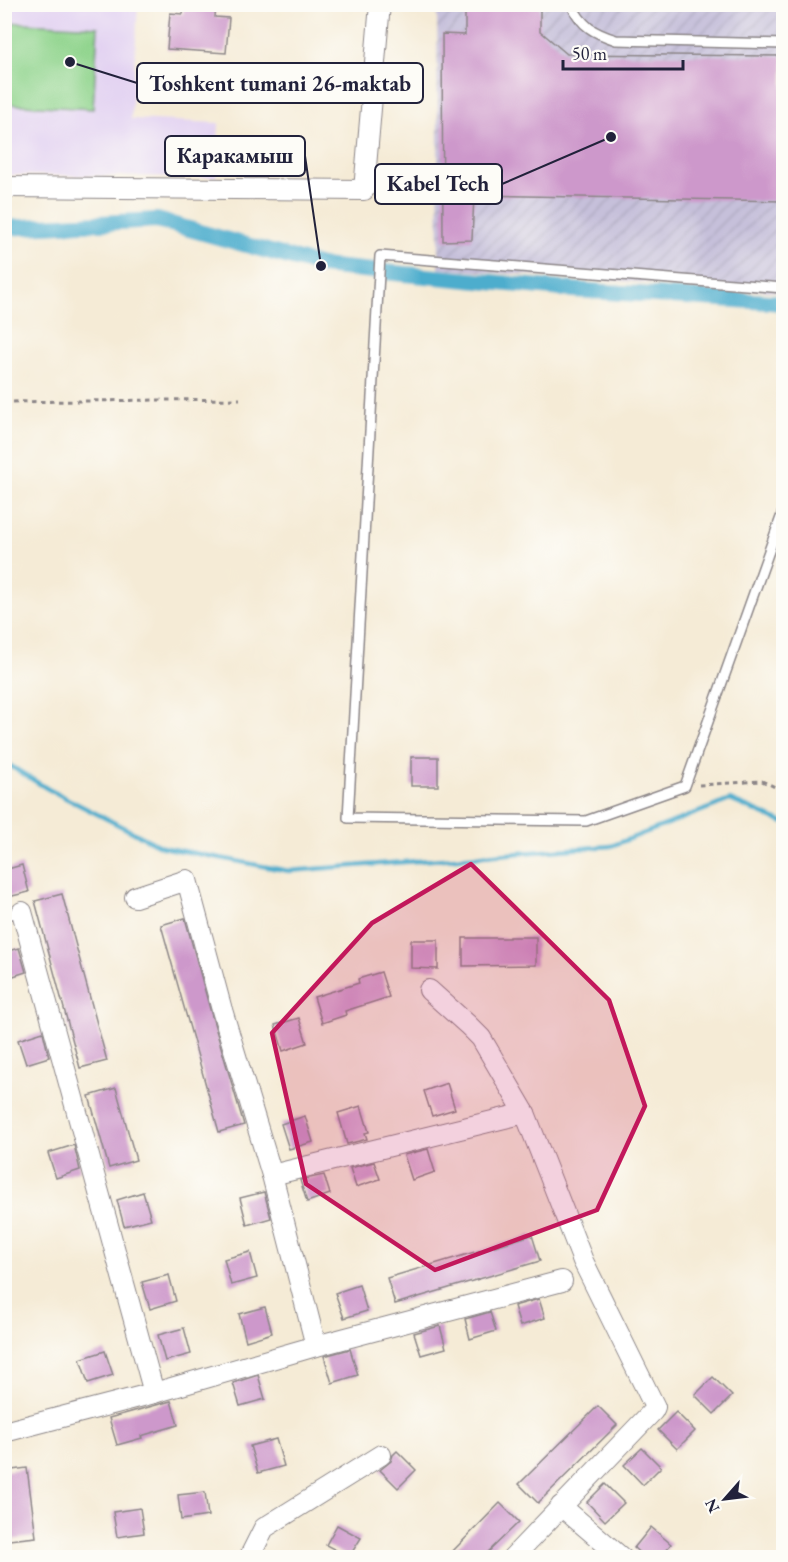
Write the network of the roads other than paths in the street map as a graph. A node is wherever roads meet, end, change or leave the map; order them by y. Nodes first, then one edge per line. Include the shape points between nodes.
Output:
1 (380, 4) edge
2 (572, 4) edge
3 (783, 44) edge
4 (4, 187) edge
5 (783, 288) edge
6 (783, 509) edge
7 (135, 897) dead end
8 (13, 914) edge
9 (429, 990) dead end
10 (525, 1113) junction
11 (272, 1175) junction
12 (561, 1281) dead end
13 (316, 1346) junction
14 (154, 1393) junction
15 (4, 1432) edge
16 (381, 1455) dead end
17 (561, 1506) junction
18 (249, 1557) edge
19 (512, 1557) edge
20 (622, 1557) edge

1 - 4 street via 364,190
2 - 3 lane via 583,23 596,34 616,40
5 - 6 lane via 380,256 348,818 586,821 685,786
7 - 11 street via 187,880
8 - 14 street
9 - 10 street via 481,1038
10 - 11 street
10 - 17 street via 583,1261 655,1407
11 - 13 street
12 - 13 street
13 - 14 street
14 - 15 street
16 - 18 street via 264,1528
17 - 19 street
17 - 20 street

